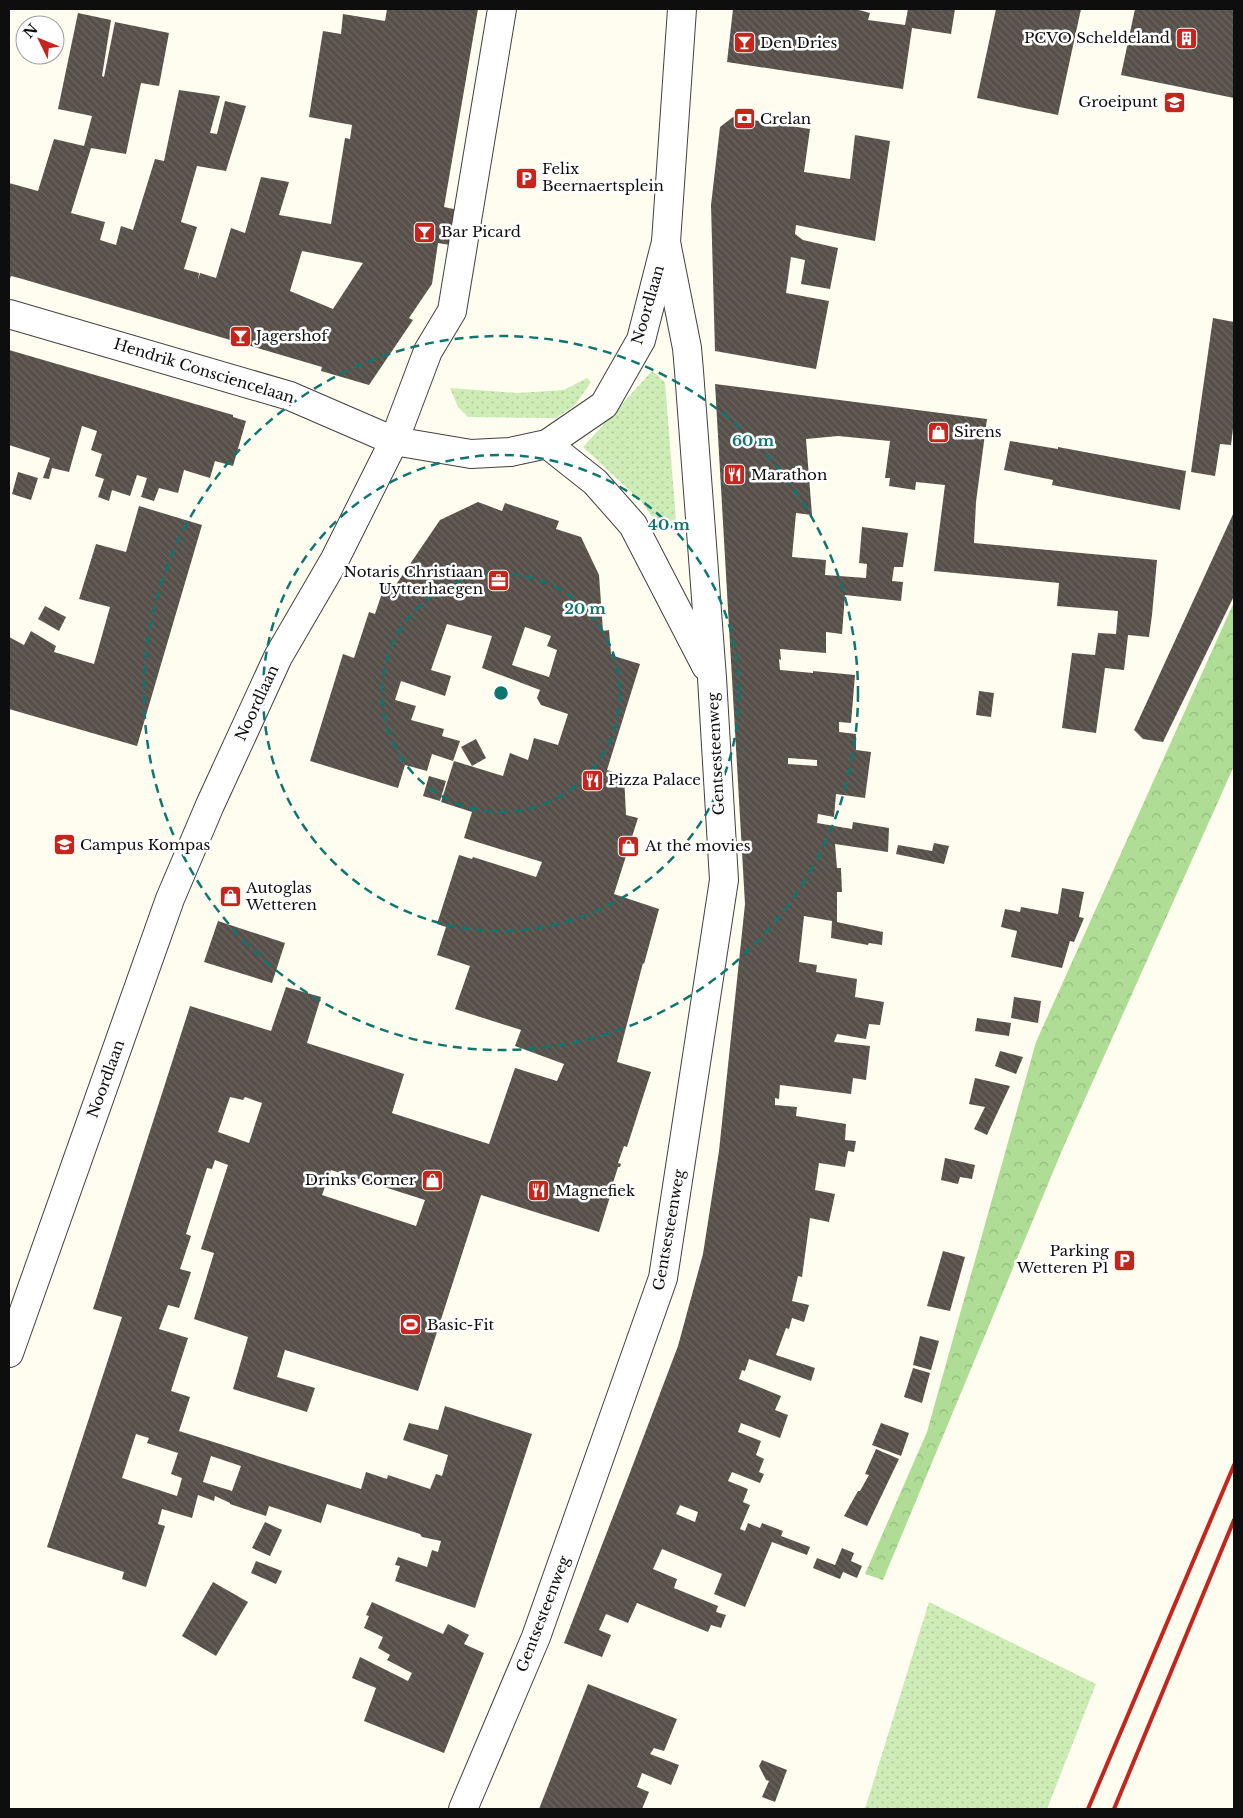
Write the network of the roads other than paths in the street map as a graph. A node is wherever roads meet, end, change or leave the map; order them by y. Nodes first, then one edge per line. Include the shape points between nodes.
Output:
1 (502, 9) edge
2 (682, 9) edge
3 (666, 242) junction
4 (9, 314) edge
5 (394, 441) junction
6 (546, 444) junction
7 (712, 678) junction
8 (9, 1353) edge
9 (463, 1809) edge

1 - 5 street via 452,310 428,351
2 - 3 street
3 - 6 street, Noordlaan via 641,340 604,405
3 - 7 street, Gentsesteenweg via 687,348
4 - 5 street, Hendrik Consciencelaan via 290,396
5 - 6 street, Noordlaan via 471,454 510,452
5 - 8 street, Noordlaan via 335,559 278,657 170,899
6 - 7 street, Gentsesteenweg via 594,482 634,525
7 - 9 street, Gentsesteenweg via 724,880 663,1278 536,1637

